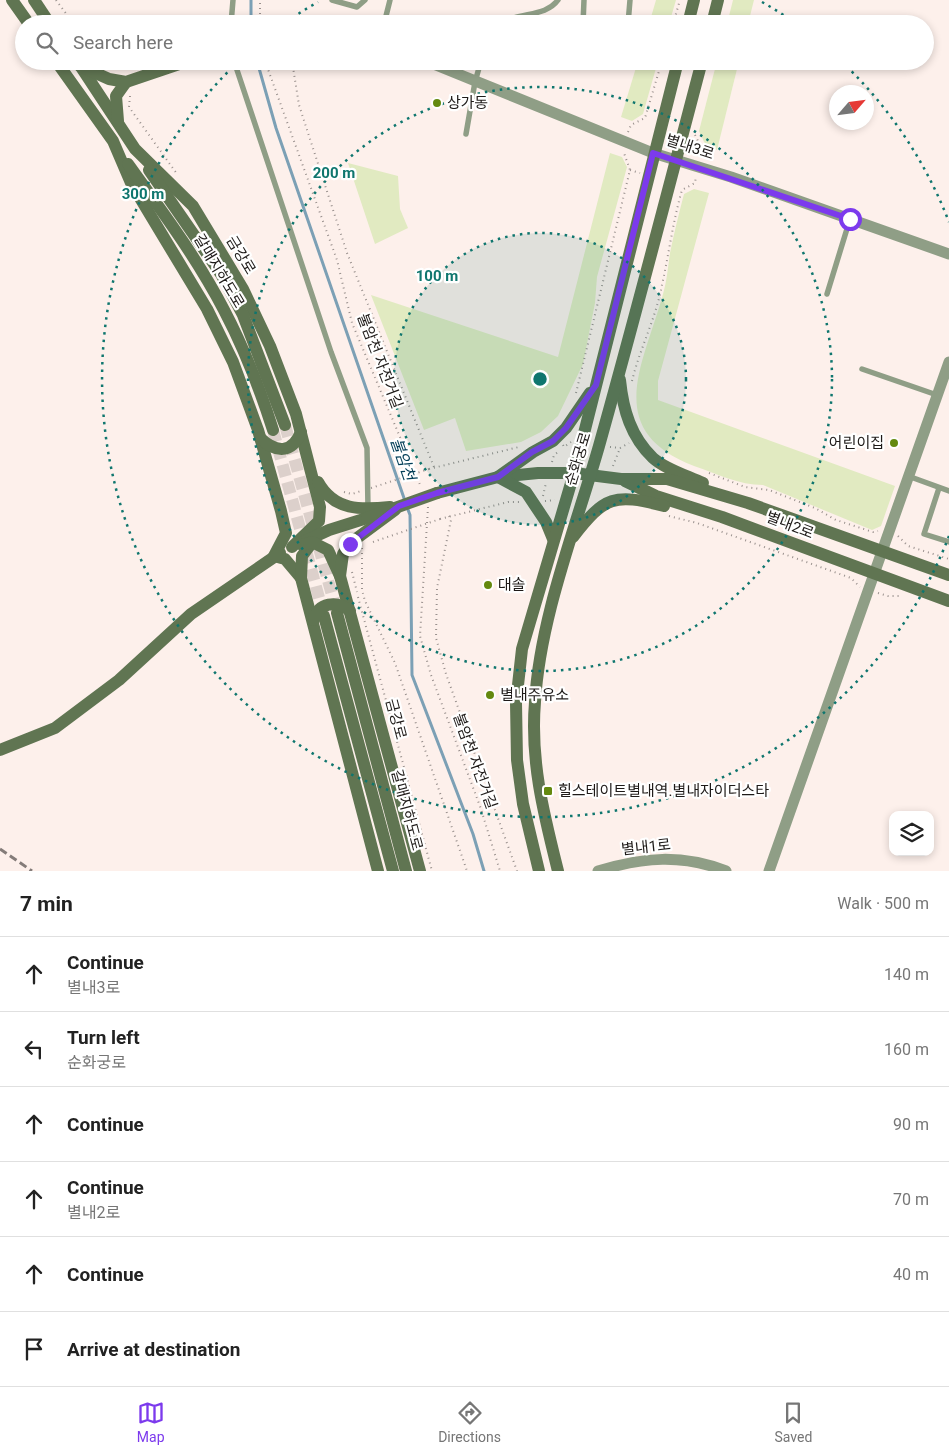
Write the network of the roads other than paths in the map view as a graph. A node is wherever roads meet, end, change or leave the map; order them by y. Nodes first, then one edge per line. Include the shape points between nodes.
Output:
1 (12, 0) edge
2 (34, 0) edge
3 (233, 0) edge
4 (332, 0) edge
5 (365, 0) edge
6 (390, 0) edge
7 (558, 0) edge
8 (584, 0) edge
9 (630, 0) edge
10 (694, 0) edge
11 (718, 0) edge
12 (23, 15) edge
13 (44, 15) edge
14 (232, 15) edge
15 (386, 15) edge
16 (524, 15) edge
17 (583, 15) edge
18 (629, 15) edge
19 (690, 15) edge
20 (714, 15) edge
21 (62, 70) edge
22 (83, 70) edge
23 (91, 70) edge
24 (161, 70) edge
25 (237, 70) edge
26 (447, 70) edge
27 (478, 70) edge
28 (676, 70) edge
29 (700, 70) edge
30 (126, 82) junction
31 (475, 82) junction
32 (122, 131) junction
33 (466, 134) dead end
34 (113, 141) junction
35 (135, 149) junction
36 (653, 153) junction
37 (676, 160) junction
38 (850, 219) junction
39 (949, 254) edge
40 (827, 294) dead end
41 (949, 362) edge
42 (862, 369) dead end
43 (619, 371) junction
44 (596, 385) junction
45 (937, 395) junction
46 (285, 425) tunnel mouth
47 (273, 430) tunnel mouth
48 (301, 432) junction
49 (260, 438) junction
50 (312, 472) junction
51 (574, 473) junction
52 (591, 475) junction
53 (908, 476) junction
54 (498, 477) junction
55 (621, 479) junction
56 (939, 488) junction
57 (949, 491) edge
58 (748, 503) junction
59 (399, 506) junction
60 (282, 512) junction
61 (367, 514) junction
62 (722, 517) junction
63 (329, 530) junction
64 (310, 538) junction
65 (553, 539) junction
66 (569, 542) junction
67 (949, 542) edge
68 (292, 547) junction
69 (881, 551) junction
70 (274, 556) junction
71 (873, 574) junction
72 (949, 575) edge
73 (340, 576) junction
74 (301, 578) junction
75 (949, 601) edge
76 (350, 611) junction
77 (337, 613) tunnel mouth
78 (319, 619) junction
79 (0, 750) edge
80 (378, 871) edge
81 (394, 871) edge
82 (406, 871) edge
83 (420, 871) edge
84 (540, 871) edge
85 (558, 871) edge
86 (598, 871) edge
87 (726, 871) edge
88 (769, 871) edge

1 - 12 main road
2 - 13 main road
3 - 14 lane
4 - 5 lane via 357,7
6 - 15 lane
7 - 16 lane via 544,10
8 - 17 lane
9 - 18 lane
10 - 19 main road
11 - 20 main road
21 - 34 main road
22 - 32 main road, 금강로
23 - 30 main road via 109,80
24 - 30 main road
25 - 61 lane via 331,352 367,448
26 - 31 street, 별내3로
27 - 31 lane
28 - 36 main road, 순화궁로
29 - 37 main road, 순화궁로
30 - 32 main road via 116,96 116,115
31 - 33 lane
31 - 36 street, 별내3로
32 - 35 main road, 금강로
34 - 47 main road, 갈매지하도로 via 188,249 224,310 249,364
34 - 49 main road via 131,183 225,344
35 - 46 main road, 갈매지하도로 via 221,274 246,323
35 - 48 main road, 금강로 via 193,206 243,289 270,346
36 - 37 street, 별내3로
36 - 44 main road, 순화궁로
37 - 38 street, 별내3로
37 - 43 main road, 순화궁로
38 - 39 street, 별내3로
38 - 40 lane
41 - 45 street
42 - 45 lane
43 - 52 main road, 순화궁로
43 - 58 main road via 623,404 632,432 654,459
44 - 51 main road, 순화궁로
44 - 54 main road via 553,441
45 - 53 street
48 - 49 main road via 297,442 282,449 274,448
48 - 50 main road, 금강로
49 - 60 main road
50 - 61 main road via 325,495 338,504
50 - 64 main road, 금강로 via 319,499 319,521
51 - 52 main road, 별내2로
51 - 54 main road, 별내2로
51 - 65 main road, 순화궁로
52 - 55 main road, 별내2로
52 - 66 main road, 순화궁로
53 - 56 lane
53 - 69 street
54 - 59 main road, 별내2로, bridge via 431,494
54 - 65 main road via 526,492
55 - 58 main road, 별내2로 via 668,479
55 - 62 main road, 별내2로 via 656,496
56 - 57 lane
56 - 67 lane via 924,534
58 - 69 main road, 별내2로
59 - 61 main road, 별내2로, bridge
59 - 73 main road, bridge via 364,539 350,544 343,554
60 - 64 main road, 금강로 via 299,533
60 - 70 main road via 286,533
61 - 63 main road, 별내2로
62 - 66 main road via 649,502 614,499 596,508
62 - 71 main road, 별내2로
63 - 64 main road
63 - 68 main road
64 - 68 main road
64 - 73 main road, 금강로 via 328,550
64 - 74 main road, 금강로 via 302,556
65 - 84 main road, 순화궁로 via 522,649 516,703 516,760 521,795
66 - 85 main road, 순화궁로 via 542,650 535,701 535,767
68 - 70 main road
69 - 71 street
69 - 72 main road, 별내2로
70 - 74 main road via 285,559
70 - 79 main road via 191,614 119,680 55,728
71 - 75 main road, 별내2로
71 - 88 street
73 - 76 main road, 금강로
74 - 78 main road
76 - 78 main road via 344,605 328,604 319,609
76 - 83 main road, 금강로
77 - 82 main road, 갈매지하도로
78 - 80 main road
78 - 81 main road, 갈매지하도로
86 - 87 street, 별내1로 via 659,858 680,858

